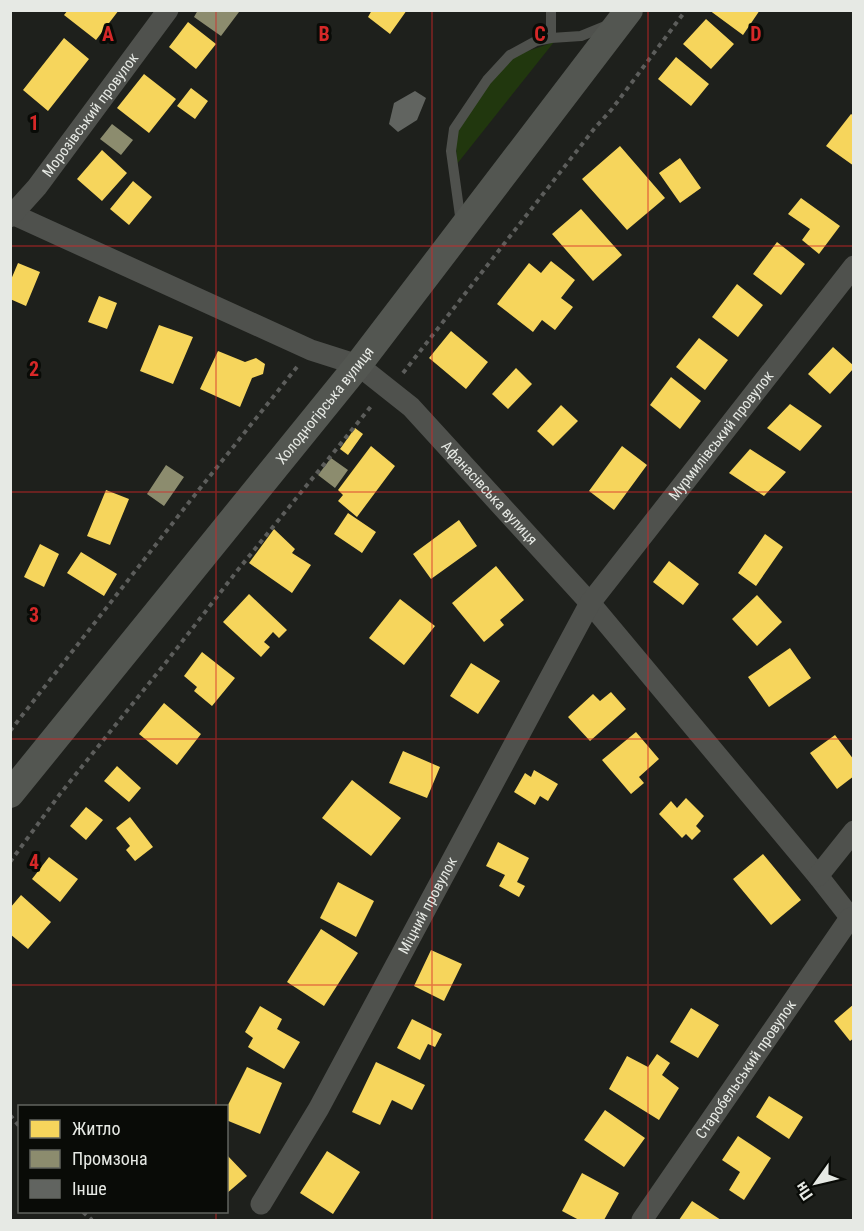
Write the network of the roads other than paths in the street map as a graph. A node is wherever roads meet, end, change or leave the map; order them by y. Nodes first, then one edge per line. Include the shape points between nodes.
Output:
1 (168, 10) edge
2 (551, 10) edge
3 (626, 15) edge
4 (551, 38) junction
5 (11, 215) edge
6 (462, 228) junction
7 (854, 266) edge
8 (358, 365) junction
9 (590, 603) junction
10 (10, 794) edge
11 (854, 831) edge
12 (818, 876) junction
13 (852, 920) edge
14 (261, 1204) dead end
15 (642, 1221) edge

1 - 5 street, Морозівський провулок via 37,187
2 - 4 lane
3 - 4 lane via 581,36
3 - 6 main road, Холодногірська вулиця
4 - 6 lane via 510,55 453,129 450,151
5 - 8 street, Афанасівська вулиця via 310,350
6 - 8 main road, Холодногірська вулиця
7 - 9 street, Мурмилівський провулок
8 - 9 street, Афанасівська вулиця via 411,407
8 - 10 main road, Холодногірська вулиця
9 - 12 street, Афанасівська вулиця
9 - 14 street, Міцний провулок via 319,1108
11 - 12 street
12 - 13 street, Афанасівська вулиця
13 - 15 street, Старобельський провулок

